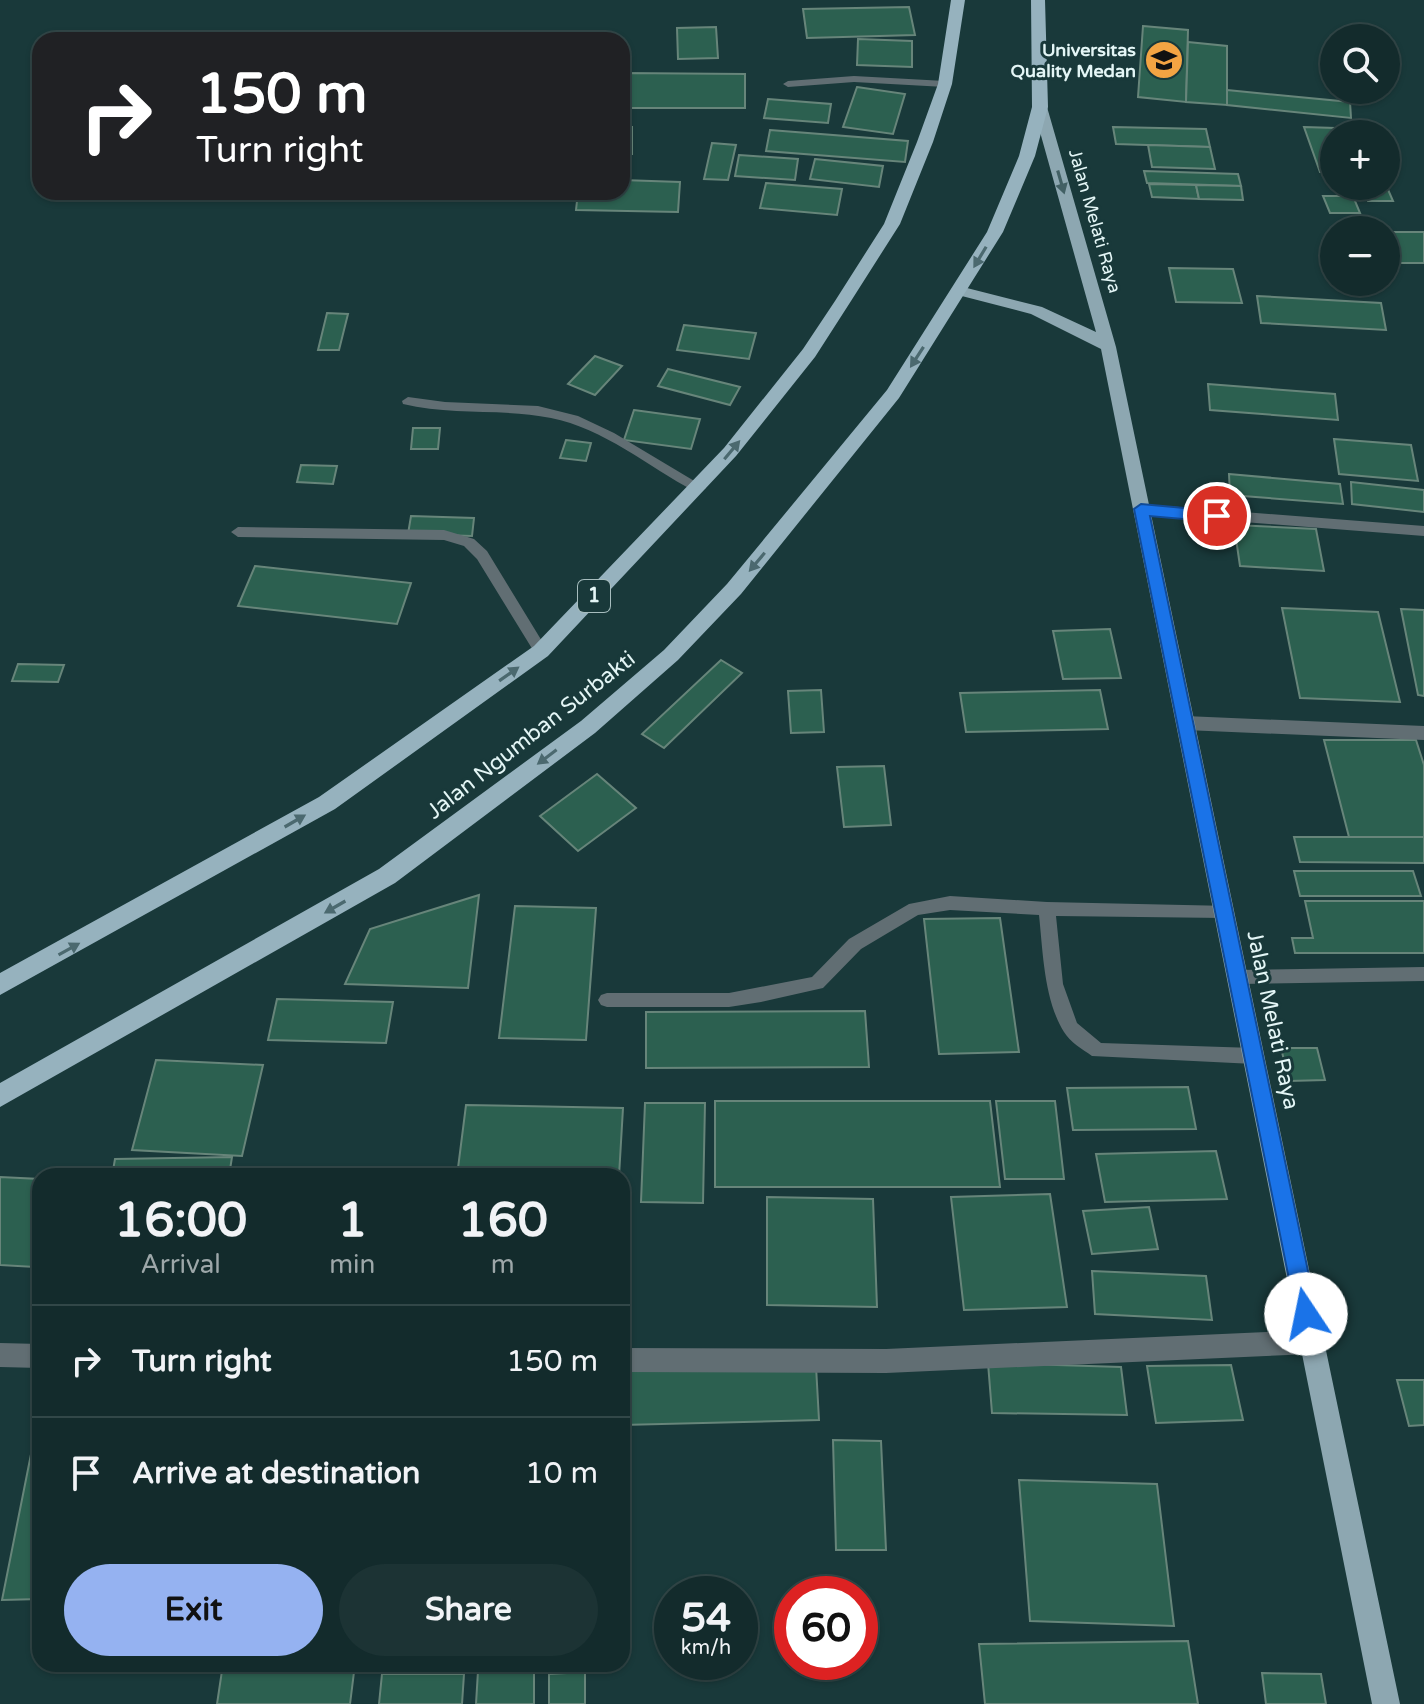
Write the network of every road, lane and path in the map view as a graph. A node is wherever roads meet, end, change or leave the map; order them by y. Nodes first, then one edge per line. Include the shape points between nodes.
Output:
1 (958, 0) edge
2 (1038, 0) edge
3 (788, 84) dead end
4 (945, 84) junction
5 (1040, 107) junction
6 (959, 291) junction
7 (1108, 347) junction
8 (408, 401) dead end
9 (699, 488) junction
10 (1141, 509) junction
11 (1424, 531) edge
12 (238, 532) dead end
13 (541, 651) junction
14 (1185, 723) junction
15 (1424, 733) edge
16 (1047, 909) junction
17 (1224, 911) junction
18 (1424, 974) edge
19 (1237, 977) junction
20 (0, 985) edge
21 (607, 1000) dead end
22 (1254, 1056) junction
23 (0, 1096) edge
24 (1312, 1342) junction
25 (0, 1355) edge
26 (32, 1356) edge
27 (630, 1360) edge
28 (1386, 1704) edge

1 - 4 highway, 1
2 - 5 highway, Jalan Ngumban Surbakti
3 - 4 lane via 854,79
9 -> 4 highway, 1 via 809,353 892,224
5 -> 6 highway, Jalan Ngumban Surbakti via 1027,156 995,232
5 -> 7 main road, Jalan Melati Raya
6 - 7 main road via 1040,309
6 -> 23 highway, Jalan Ngumban Surbakti via 893,394 734,589 671,655 588,727 387,876
7 - 10 main road, Jalan Melati Raya
8 - 9 lane via 557,415
9 - 13 highway, 1
10 - 11 lane
10 - 14 main road, Jalan Melati Raya
12 - 13 lane via 444,535 469,542
20 -> 13 highway, 1 via 327,803
14 - 15 street
14 - 17 main road, Jalan Melati Raya
16 - 17 lane
16 - 21 lane via 950,903 915,909 855,944 817,983 729,1000
16 - 22 lane via 1055,984 1070,1027 1098,1051
17 - 19 main road, Jalan Melati Raya
18 - 19 lane
19 - 22 main road, Jalan Melati Raya
22 - 24 main road, Jalan Melati Raya
24 - 27 street via 886,1361
24 - 28 main road, Jalan Melati Raya
25 - 26 street

